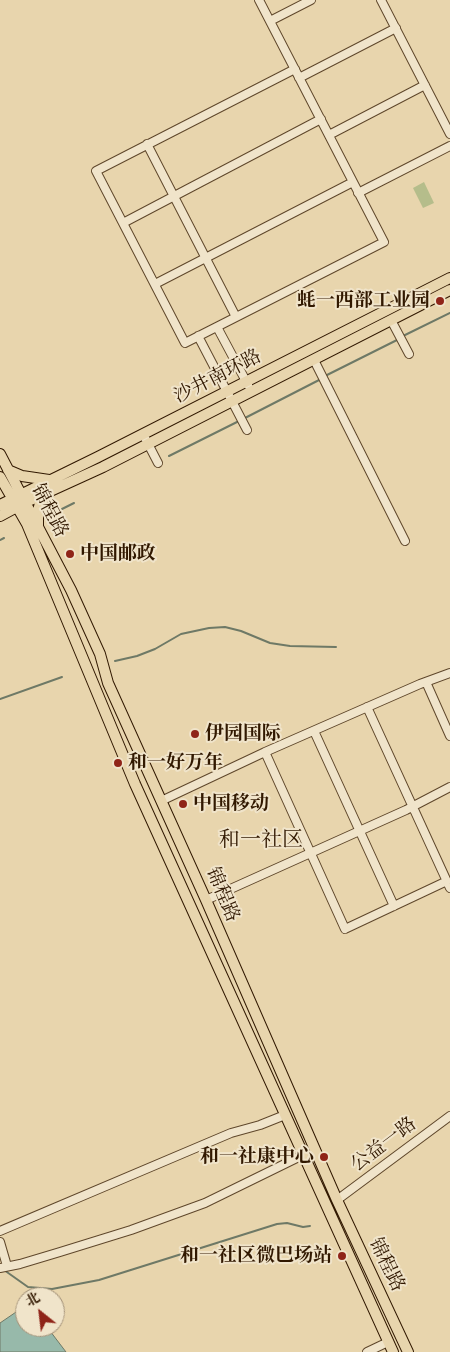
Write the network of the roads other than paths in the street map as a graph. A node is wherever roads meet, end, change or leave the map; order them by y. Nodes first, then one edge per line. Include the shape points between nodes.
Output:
1 (259, 0) edge
2 (310, 0) edge
3 (381, 0) edge
4 (270, 21) junction
5 (396, 28) junction
6 (294, 69) junction
7 (299, 78) junction
8 (425, 85) junction
9 (321, 119) junction
10 (450, 134) edge
11 (329, 135) junction
12 (147, 144) junction
13 (450, 146) edge
14 (353, 182) junction
15 (358, 193) junction
16 (174, 196) junction
17 (123, 223) junction
18 (206, 257) junction
19 (450, 278) edge
20 (155, 284) junction
21 (450, 290) edge
22 (236, 317) junction
23 (391, 320) junction
24 (217, 327) junction
25 (198, 336) junction
26 (407, 350) dead end
27 (314, 360) junction
28 (246, 382) junction
29 (227, 392) junction
30 (251, 392) junction
31 (232, 401) junction
32 (247, 430) dead end
33 (146, 439) junction
34 (0, 454) edge
35 (158, 463) dead end
36 (4, 474) edge
37 (50, 480) junction
38 (50, 491) junction
39 (18, 501) junction
40 (0, 505) edge
41 (0, 516) edge
42 (27, 524) junction
43 (38, 526) junction
44 (405, 541) dead end
45 (450, 673) edge
46 (426, 682) junction
47 (367, 707) junction
48 (314, 731) junction
49 (450, 736) edge
50 (265, 752) junction
51 (450, 787) edge
52 (161, 801) junction
53 (413, 807) junction
54 (359, 831) junction
55 (310, 853) junction
56 (448, 885) edge
57 (208, 904) junction
58 (394, 906) junction
59 (195, 916) junction
60 (285, 1115) junction
61 (450, 1116) edge
62 (303, 1155) junction
63 (337, 1200) junction
64 (0, 1231) edge
65 (0, 1242) edge
66 (4, 1267) edge
67 (390, 1347) edge
68 (367, 1352) edge
69 (408, 1352) edge

1 - 4 street
2 - 4 street
3 - 5 street
4 - 6 street
5 - 7 street
5 - 8 street
6 - 7 street
6 - 12 street
7 - 9 street
8 - 10 street
8 - 11 street
9 - 11 street
9 - 16 street
11 - 14 street
12 - 16 street
12 - 17 street via 96,171
13 - 15 street
14 - 15 street
14 - 18 street
15 - 22 street via 384,242
16 - 17 street
16 - 18 street
17 - 20 street
18 - 20 street
18 - 22 street
19 - 28 main road, 沙井南环路
20 - 25 street via 185,343
21 - 23 main road, 沙井南环路
22 - 24 street
23 - 26 street
23 - 27 main road, 沙井南环路
24 - 25 street
24 - 28 street
25 - 29 street
27 - 30 main road, 沙井南环路
27 - 44 street
28 - 29 main road, 沙井南环路
28 - 30 street
29 - 31 street
29 - 33 main road, 沙井南环路
30 - 31 main road, 沙井南环路
31 - 32 street
31 - 33 main road, 沙井南环路
33 - 35 street
33 - 37 main road, 沙井南环路
33 - 38 main road, 沙井南环路
34 - 36 main road, 锦程路
36 - 37 main road
36 - 39 main road, 锦程路
37 - 39 main road, 沙井南环路
38 - 39 main road, 沙井南环路
38 - 43 main road via 40,504
39 - 40 main road, 沙井南环路
39 - 41 main road, 沙井南环路
39 - 42 main road, 锦程路
39 - 43 main road, 锦程路
41 - 42 main road
42 - 59 main road, 锦程路 via 135,784
43 - 52 main road, 锦程路 via 100,654 108,683
45 - 46 street
46 - 47 street
46 - 49 street
47 - 48 street
47 - 53 street
48 - 50 street
48 - 54 street
50 - 52 street
50 - 55 street
51 - 53 street
52 - 57 main road, 锦程路
53 - 54 street
53 - 56 street
54 - 55 street
54 - 58 street
55 - 57 street
55 - 58 street via 345,929
56 - 58 street
57 - 59 main road
57 - 63 main road, 锦程路
59 - 60 main road, 锦程路
60 - 62 main road, 锦程路
60 - 64 street via 232,1133
61 - 63 street, 公益一路
62 - 66 street via 205,1203 131,1230
62 - 67 main road, 锦程路
63 - 69 main road, 锦程路
65 - 66 street
67 - 68 street

